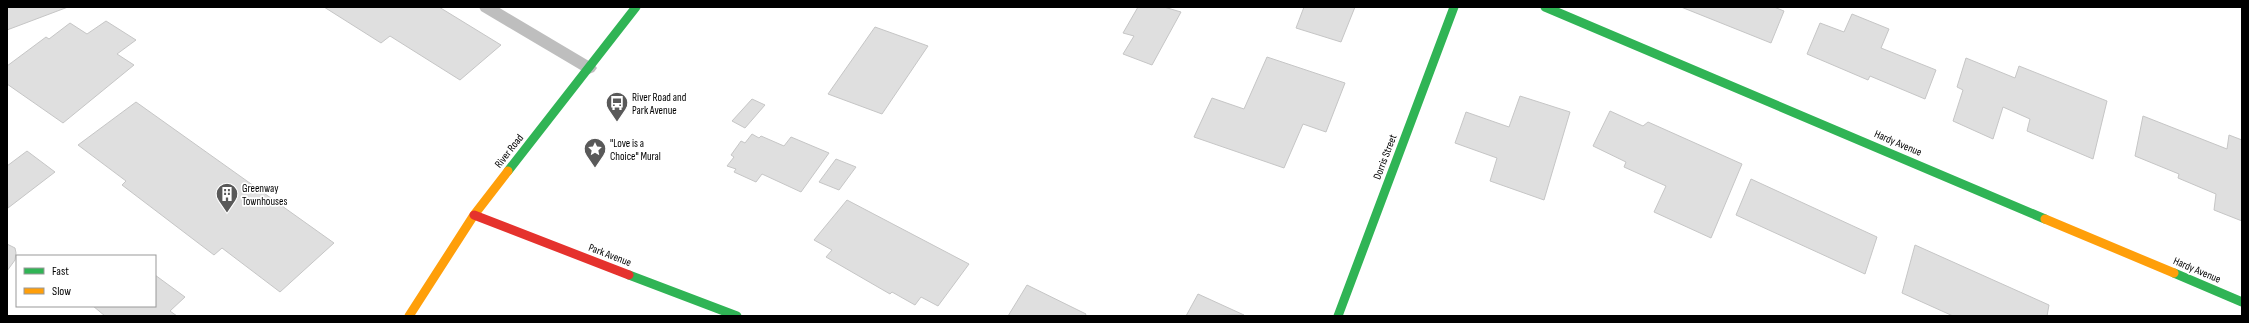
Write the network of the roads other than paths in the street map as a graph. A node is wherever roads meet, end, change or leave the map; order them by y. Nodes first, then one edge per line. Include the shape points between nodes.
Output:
1 (486, 7) edge
2 (636, 7) edge
3 (1454, 7) edge
4 (1545, 7) edge
5 (589, 68) junction
6 (474, 215) junction
7 (2242, 302) edge
8 (409, 316) edge
9 (737, 316) edge
10 (1338, 316) edge

1 - 5 lane
2 - 5 street, River Road
3 - 10 street, Dorris Street
4 - 7 street, Hardy Avenue
5 - 6 street, River Road
6 - 8 street, River Road
6 - 9 street, Park Avenue

